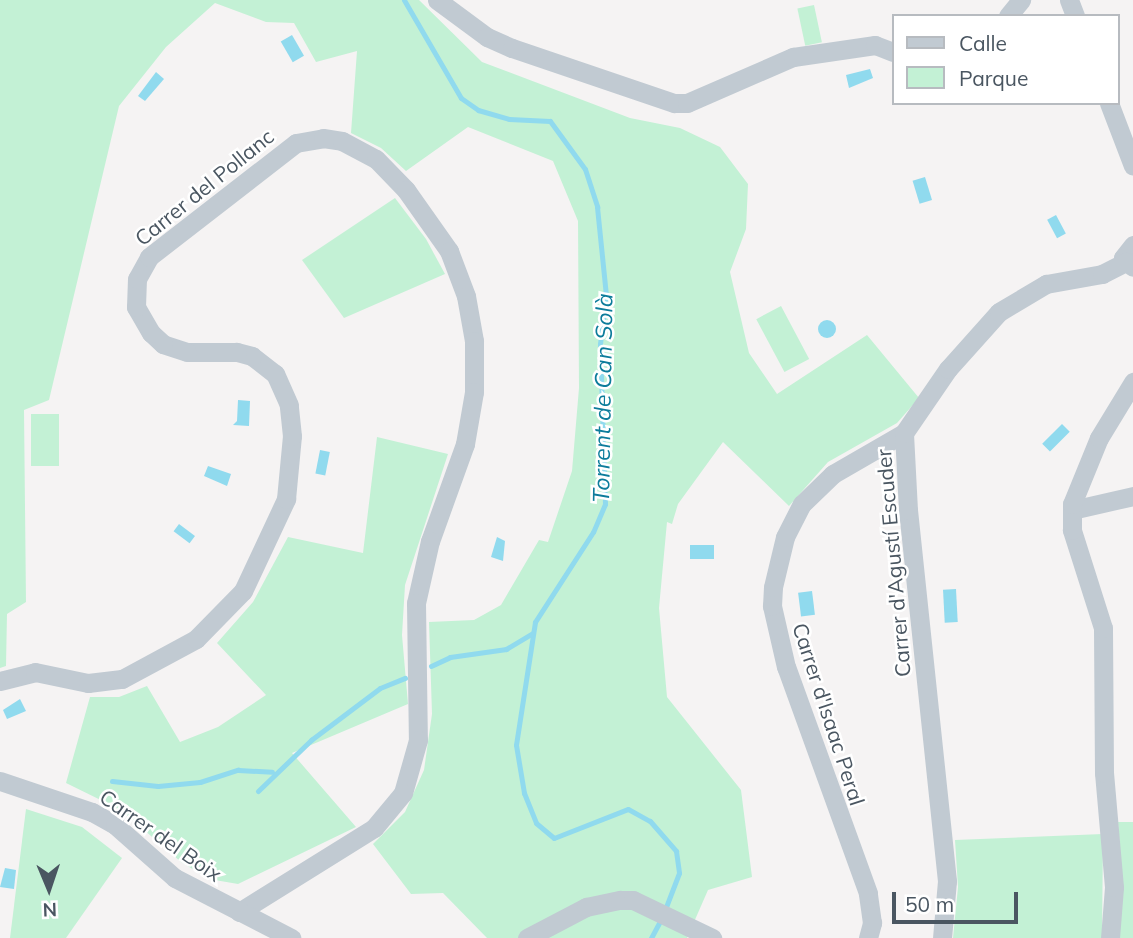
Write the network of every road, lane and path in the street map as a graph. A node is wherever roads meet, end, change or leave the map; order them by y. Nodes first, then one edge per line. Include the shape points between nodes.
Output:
1 (437, 0) edge
2 (1021, 0) edge
3 (1010, 14) edge
4 (892, 52) edge
5 (1110, 105) edge
6 (1133, 166) edge
7 (1130, 258) edge
8 (1133, 382) edge
9 (904, 432) junction
10 (1133, 496) edge
11 (1072, 510) junction
12 (0, 681) edge
13 (0, 781) edge
14 (239, 912) junction
15 (291, 938) edge
16 (527, 938) edge
17 (712, 938) edge
18 (868, 938) edge
19 (942, 938) edge
20 (1110, 938) edge

1 - 4 street via 487,37 512,48 674,103 687,103 793,57 875,45
2 - 3 street
5 - 6 street
7 - 9 street, Carrer d'Agustí Escuder via 1102,274 1046,284 999,312 948,369
8 - 11 street via 1099,438
9 - 18 street, Carrer d'Isaac Peral via 833,474 802,503 785,537 773,596 786,667 868,893 872,923
9 - 19 street, Carrer d'Agustí Escuder via 947,881
10 - 11 street
11 - 20 street via 1072,530 1098,607 1104,642 1104,773 1114,887
12 - 14 street, Carrer del Pollanc via 35,672 88,683 122,679 196,639 243,590 286,499 292,436 289,405 275,374 252,356 187,352 163,344 136,307 137,279 149,257 296,143 323,138 342,141 376,159 407,190 449,251 467,296 474,341 474,392 465,444 430,541 416,603 418,740 403,793 374,828
13 - 14 street, Carrer del Boix via 92,812 176,878
14 - 15 street, Carrer del Boix
16 - 17 street via 602,901 633,900

